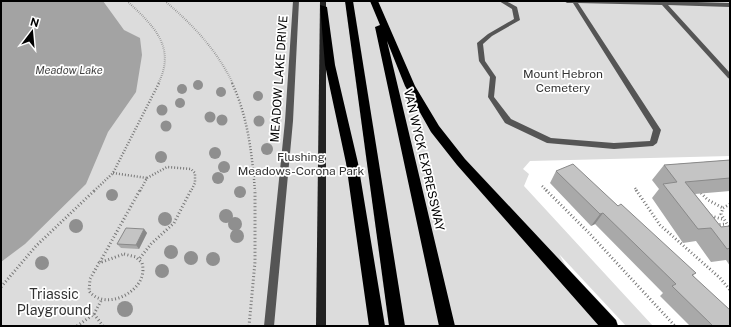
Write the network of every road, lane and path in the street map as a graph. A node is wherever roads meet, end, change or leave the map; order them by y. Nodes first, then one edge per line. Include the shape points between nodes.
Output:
1 (127, 1) edge
2 (165, 1) edge
3 (296, 1) edge
4 (349, 1) edge
5 (374, 1) edge
6 (502, 1) edge
7 (567, 1) edge
8 (575, 2) junction
9 (663, 2) edge
10 (323, 4) edge
11 (730, 5) edge
12 (730, 77) edge
13 (113, 173) junction
14 (148, 178) junction
15 (542, 186) dead end
16 (635, 188) dead end
17 (701, 193) edge
18 (730, 204) edge
19 (723, 208) junction
20 (708, 216) edge
21 (722, 219) junction
22 (726, 224) junction
23 (730, 229) edge
24 (716, 232) edge
25 (140, 258) junction
26 (99, 263) junction
27 (1, 287) edge
28 (730, 290) edge
29 (101, 300) junction
30 (94, 314) junction
31 (77, 326) edge
32 (103, 326) edge
33 (250, 326) edge
34 (269, 326) edge
35 (320, 326) edge
36 (377, 326) edge
37 (397, 326) edge
38 (447, 326) edge
39 (610, 326) edge
40 (675, 326) edge

1 - 13 path via 157,32 163,43 165,71
2 - 33 path via 198,31 224,67 244,116 252,151 256,198
3 - 34 street, MEADOW LAKE DRIVE via 289,121
4 - 37 highway
5 - 38 highway, VAN WYCK EXPRESSWAY
5 - 39 highway via 410,86 435,129 461,162
6 - 8 street via 515,8 517,20 480,43 482,61 493,77 491,97 508,121 550,141 614,146 653,143 657,130
7 - 8 street
8 - 9 street
9 - 11 street
9 - 12 street
10 - 35 street
10 - 36 highway via 330,65 352,163
13 - 14 path
13 - 27 path via 36,246
14 - 25 path via 167,167 191,169 195,174 195,183 174,223
14 - 26 path
15 - 40 path
16 - 28 path via 660,225
17 - 19 path
18 - 19 path
19 - 21 path
20 - 21 path
21 - 22 path
22 - 23 path
22 - 24 path via 712,226
25 - 26 path via 124,254
25 - 29 path via 144,267 136,287 120,298
26 - 29 path via 90,279 89,287 92,296
29 - 30 path
30 - 31 path
30 - 32 path

